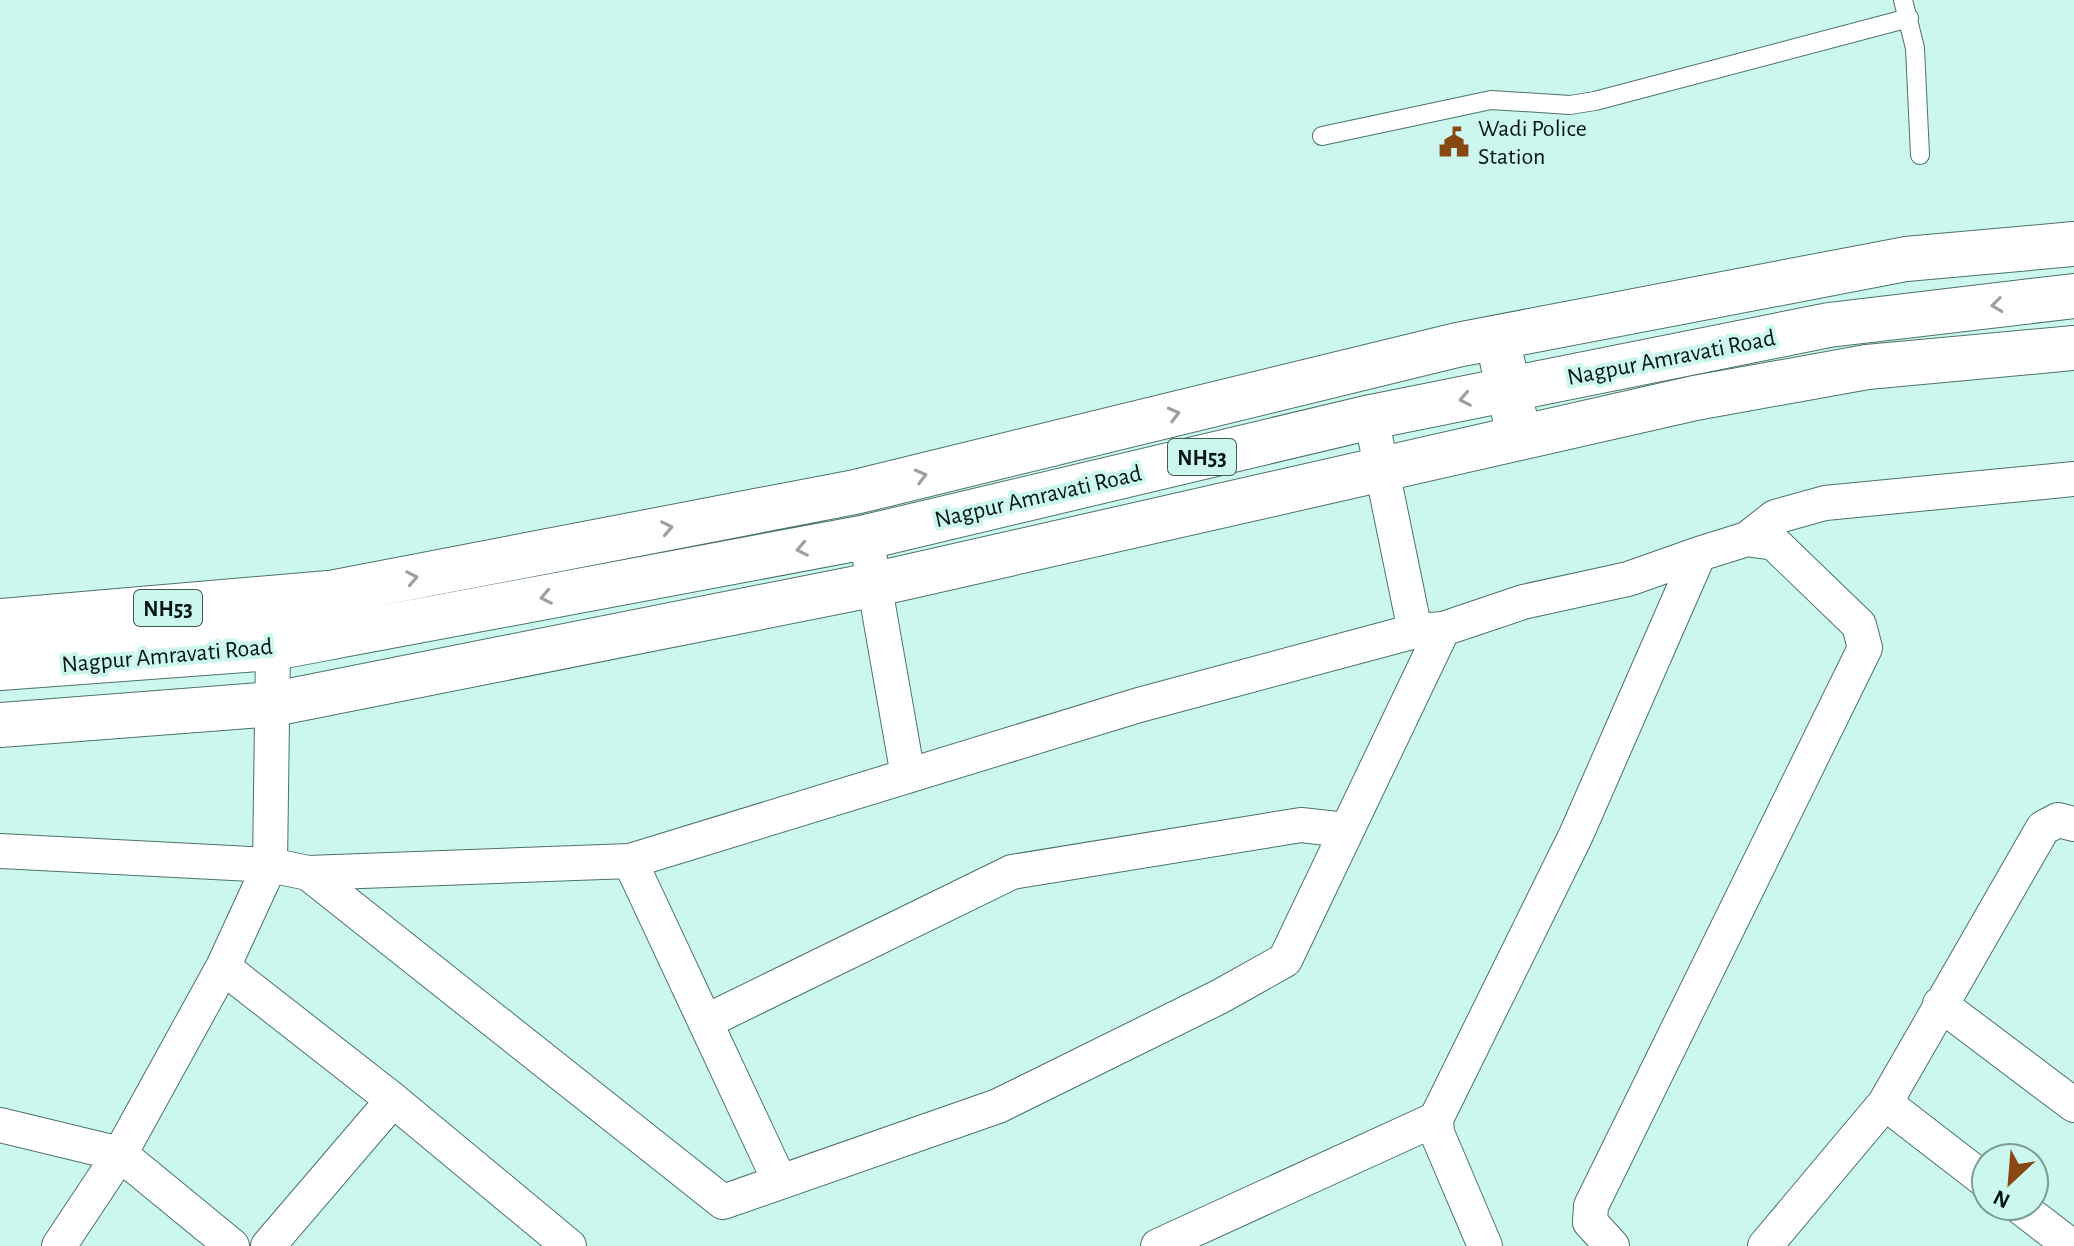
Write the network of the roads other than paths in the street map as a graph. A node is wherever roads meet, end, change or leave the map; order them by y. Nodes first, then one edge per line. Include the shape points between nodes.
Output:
1 (1906, 9) edge
2 (1322, 136) dead end
3 (1920, 155) dead end
4 (2074, 244) edge
5 (2074, 296) edge
6 (1497, 338) junction
7 (2074, 348) edge
8 (1509, 390) junction
9 (1371, 417) junction
10 (1519, 436) junction
11 (1382, 466) junction
12 (2074, 479) edge
13 (866, 537) junction
14 (1747, 539) junction
15 (1699, 554) junction
16 (872, 585) junction
17 (335, 592) junction
18 (0, 621) edge
19 (1429, 630) junction
20 (270, 635) junction
21 (0, 644) edge
22 (0, 668) edge
23 (274, 704) junction
24 (0, 725) edge
25 (908, 776) junction
26 (2074, 824) edge
27 (1346, 830) junction
28 (0, 851) edge
29 (630, 861) junction
30 (270, 865) junction
31 (308, 873) junction
32 (223, 967) junction
33 (1940, 1004) junction
34 (705, 1022) junction
35 (393, 1100) junction
36 (1885, 1103) junction
37 (2074, 1105) edge
38 (1436, 1119) junction
39 (0, 1125) edge
40 (120, 1154) junction
41 (1970, 1169) edge
42 (780, 1182) junction
43 (2040, 1222) edge
44 (1773, 1243) edge
45 (59, 1246) edge
46 (232, 1246) edge
47 (268, 1246) edge
48 (569, 1246) edge
49 (1158, 1246) edge
50 (1485, 1246) edge
51 (1612, 1246) edge
52 (2071, 1246) edge

1 - 2 lane via 1595,101 1570,105 1491,100
1 - 3 lane via 1915,48
4 - 6 main road, Nagpur Amravati Road / NH53 via 1906,259
5 -> 8 main road, Nagpur Amravati Road / NH53 via 1829,325
6 - 8 main road
17 -> 6 main road, Nagpur Amravati Road / NH53 via 855,492
7 - 10 main road via 1867,367
8 -> 9 main road, Nagpur Amravati Road / NH53
8 - 10 main road
9 - 11 street
9 - 13 main road, Nagpur Amravati Road / NH53
10 - 11 main road
11 - 16 main road
11 - 19 street
12 - 14 street via 1825,503 1775,517
13 - 16 street
13 -> 20 main road, Nagpur Amravati Road / NH53 via 332,637
14 - 15 street
14 - 51 street via 1774,543 1859,625 1865,648 1591,1206 1590,1222
15 - 19 street via 1628,579
15 - 38 street via 1576,835
16 - 23 main road
16 - 25 street
17 - 18 main road, Nagpur Amravati Road / NH53
17 - 20 main road, Nagpur Amravati Road
19 - 25 street via 1139,705
19 - 27 street
20 - 21 main road
20 - 22 main road, Nagpur Amravati Road / NH53
20 - 23 street
23 - 24 main road
23 - 30 street
25 - 29 street
26 - 33 street via 2058,820 2043,828
27 - 34 street via 1301,825 1012,872
27 - 42 street via 1285,960 998,1106
28 - 30 street
29 - 31 street
29 - 34 street
30 - 31 street
30 - 32 street
31 - 42 street via 723,1202
32 - 35 street
32 - 40 street
33 - 36 street
33 - 37 street
34 - 42 street
35 - 47 street
35 - 48 street
36 - 41 street
36 - 44 street
38 - 49 street
38 - 50 street via 1437,1133
39 - 40 street
40 - 45 street
40 - 46 street
43 - 52 street

